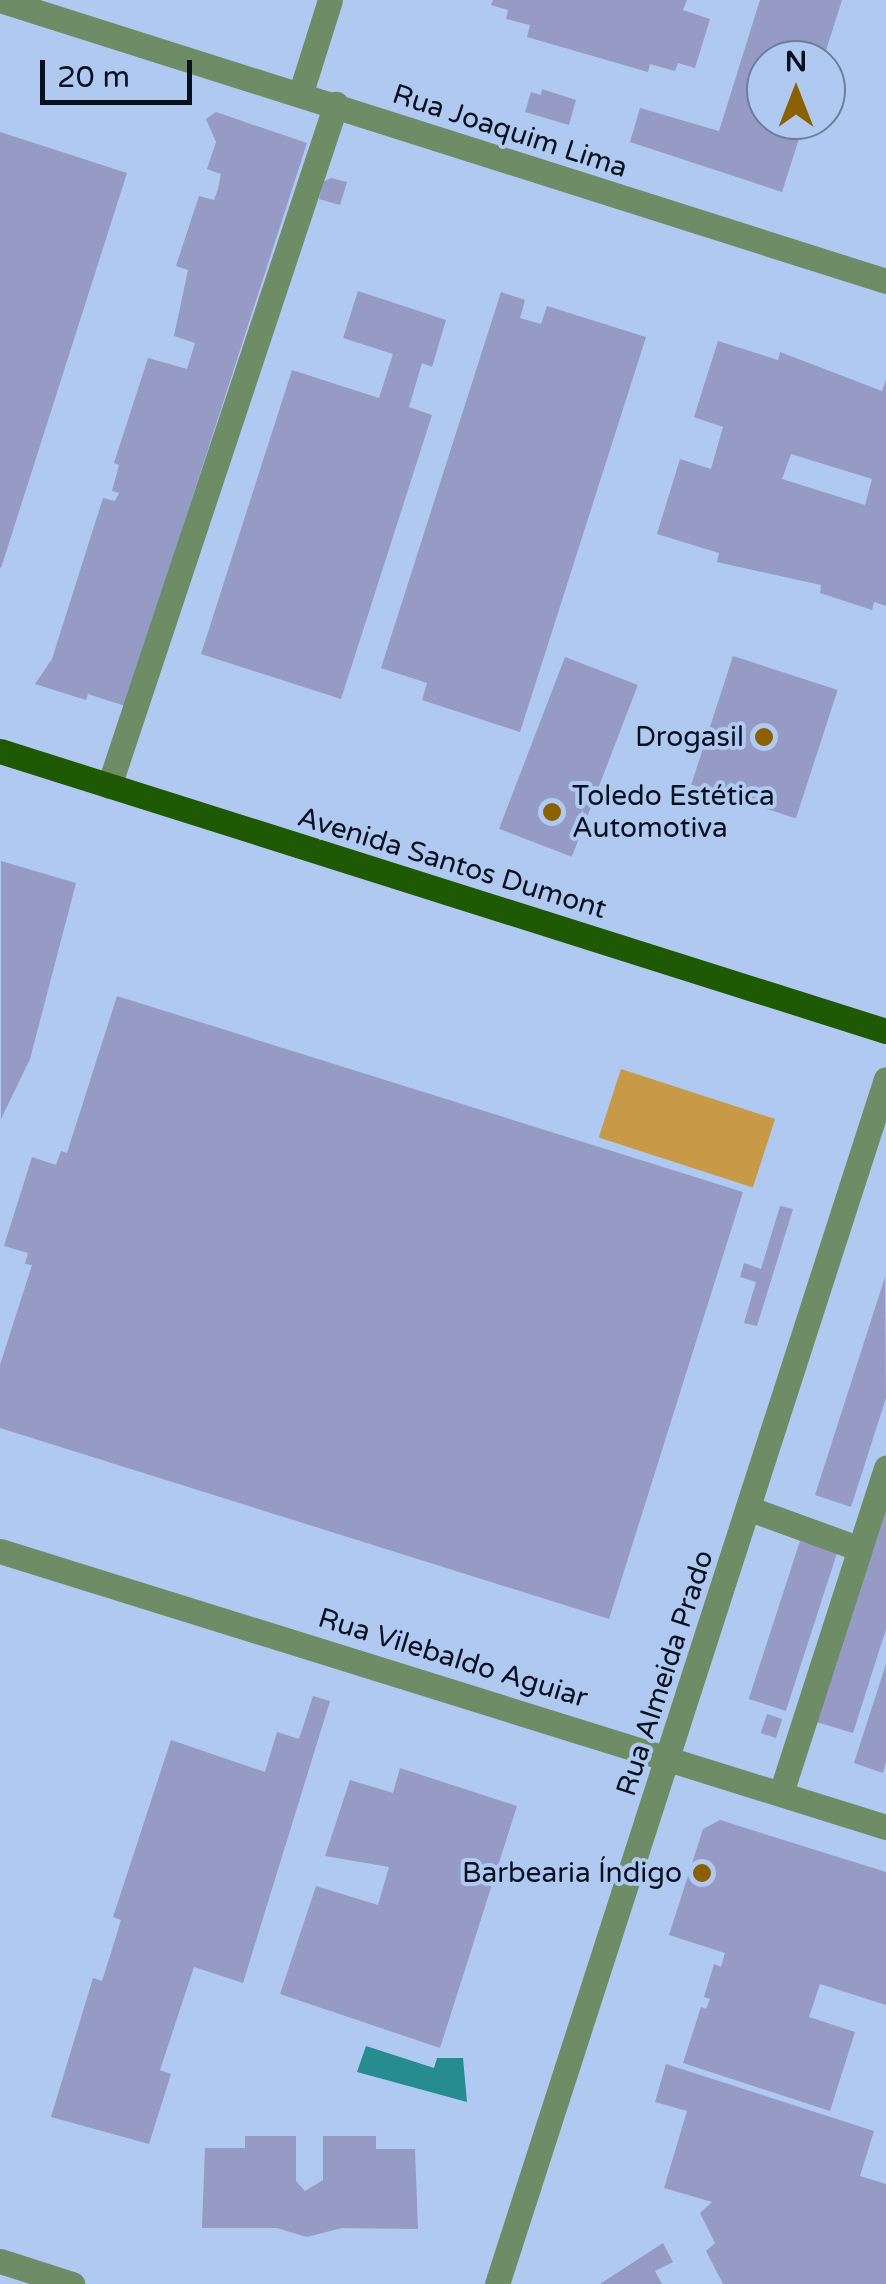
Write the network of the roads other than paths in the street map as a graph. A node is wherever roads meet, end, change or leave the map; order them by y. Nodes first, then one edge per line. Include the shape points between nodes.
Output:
1 (0, 0) edge
2 (330, 0) edge
3 (301, 92) junction
4 (336, 104) junction
5 (886, 281) edge
6 (0, 751) edge
7 (109, 786) junction
8 (886, 1031) edge
9 (886, 1079) edge
10 (886, 1467) edge
11 (750, 1509) junction
12 (858, 1548) junction
13 (0, 1552) edge
14 (670, 1756) junction
15 (781, 1793) junction
16 (886, 1827) edge
17 (0, 2261) edge
18 (72, 2284) edge
19 (497, 2284) edge

1 - 3 street, Rua Joaquim Lima
2 - 3 street
3 - 4 street, Rua Joaquim Lima
4 - 5 street, Rua Joaquim Lima
4 - 7 street
6 - 7 main road, Avenida Santos Dumont
7 - 8 main road, Avenida Santos Dumont
9 - 11 street, Rua Almeida Prado
10 - 12 street
11 - 12 street
11 - 14 street, Rua Almeida Prado
12 - 15 street
13 - 14 street, Rua Vilebaldo Aguiar
14 - 15 street, Rua Vilebaldo Aguiar
14 - 19 street, Rua Almeida Prado
15 - 16 street, Rua Vilebaldo Aguiar
17 - 18 street

